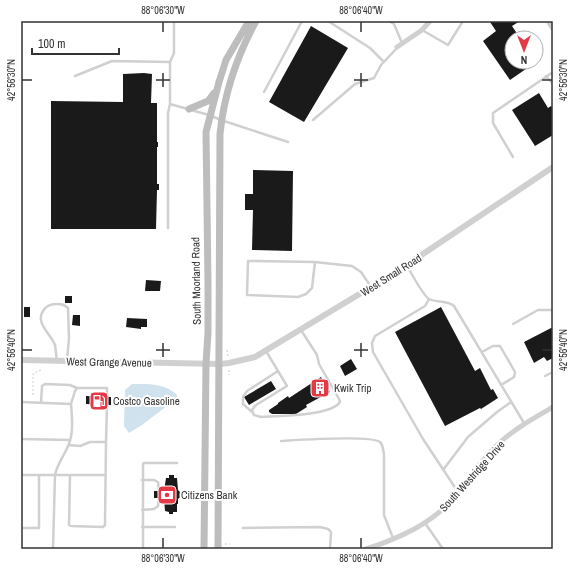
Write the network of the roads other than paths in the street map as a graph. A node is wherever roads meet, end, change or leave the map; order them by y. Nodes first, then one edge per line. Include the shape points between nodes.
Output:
1 (174, 21) edge
2 (249, 21) edge
3 (256, 21) edge
4 (302, 21) edge
5 (328, 21) edge
6 (390, 21) edge
7 (430, 21) edge
8 (463, 21) edge
9 (548, 21) edge
10 (422, 30) junction
11 (553, 30) edge
12 (402, 44) junction
13 (397, 47) joint
14 (170, 62) junction
15 (384, 62) junction
16 (553, 72) edge
17 (75, 76) dead end
18 (546, 76) junction
19 (553, 84) edge
20 (217, 88) junction
21 (264, 92) dead end
22 (170, 104) junction
23 (189, 109) junction
24 (210, 115) junction
25 (222, 120) junction
26 (312, 120) dead end
27 (288, 142) dead end
28 (513, 157) dead end
29 (553, 167) edge
30 (168, 228) dead end
31 (315, 262) junction
32 (407, 265) junction
33 (371, 288) junction
34 (429, 299) junction
35 (553, 310) edge
36 (513, 324) dead end
37 (301, 330) junction
38 (266, 351) junction
39 (482, 352) junction
40 (21, 360) edge
41 (57, 361) junction
42 (67, 361) junction
43 (206, 364) junction
44 (220, 364) junction
45 (278, 371) junction
46 (553, 372) edge
47 (545, 376) dead end
48 (501, 385) junction
49 (77, 388) junction
50 (107, 397) dead end
51 (21, 402) edge
52 (511, 402) junction
53 (41, 403) junction
54 (71, 404) junction
55 (107, 405) dead end
56 (553, 407) edge
57 (252, 412) junction
58 (524, 424) junction
59 (21, 439) edge
60 (70, 440) junction
61 (281, 441) dead end
62 (106, 442) junction
63 (69, 445) junction
64 (177, 463) dead end
65 (443, 470) junction
66 (21, 474) edge
67 (39, 475) junction
68 (55, 475) junction
69 (70, 475) junction
70 (105, 476) junction
71 (142, 480) junction
72 (159, 491) dead end
73 (458, 492) junction
74 (159, 498) dead end
75 (142, 510) junction
76 (425, 523) junction
77 (142, 527) junction
78 (175, 527) dead end
79 (21, 528) edge
80 (243, 528) dead end
81 (394, 538) junction
82 (53, 549) edge
83 (142, 549) edge
84 (204, 549) edge
85 (218, 549) edge
86 (330, 549) edge
87 (366, 549) edge
88 (443, 549) edge

1 - 14 lane via 174,53
2 - 20 main road, South Moorland Road via 226,60
3 - 25 main road, South Moorland Road via 234,69
4 - 21 lane
5 - 15 lane via 370,48
6 - 12 lane via 394,24
7 - 10 street
8 - 10 lane via 448,45
9 - 11 street
10 - 12 street
12 - 13 street
13 - 15 lane
14 - 17 lane via 112,61
14 - 22 lane
15 - 26 lane via 374,78 355,84
16 - 18 lane
18 - 19 lane
18 - 28 lane via 493,113 493,123
20 - 23 main road via 208,101
20 - 24 main road, South Moorland Road
22 - 23 lane
22 - 30 lane
23 - 24 lane
24 - 25 lane
24 - 43 main road, South Moorland Road via 206,132
25 - 27 lane
25 - 44 main road, South Moorland Road
29 - 32 street, West Small Road
31 - 31 lane via 312,288 306,294 298,297 247,295 248,261
31 - 33 lane via 352,266 361,272
32 - 33 street, West Small Road
32 - 34 lane
33 - 37 street, West Small Road
34 - 39 lane via 454,306
34 - 65 lane via 425,306 375,336 372,343 373,352
35 - 36 lane via 538,310
37 - 38 street, West Small Road
37 - 57 lane via 317,355 319,364 340,402 330,409 302,415 261,417
38 - 44 street, West Small Road via 248,360
38 - 45 lane
39 - 48 lane
39 - 48 lane via 493,346 500,346 515,372 514,377
40 - 41 street, West Grange Avenue
41 - 42 street, West Grange Avenue
41 - 42 lane via 55,346 41,319 44,309 52,304 62,304 68,308
42 - 43 street, West Grange Avenue
43 - 44 street, West Grange Avenue
43 - 84 main road, South Moorland Road
44 - 85 main road, South Moorland Road
45 - 57 lane via 287,386 256,405
45 - 57 lane via 243,395 243,404
46 - 47 lane
48 - 52 lane
49 - 50 lane via 107,388
49 - 53 lane via 70,385 45,384 42,386
49 - 54 lane
51 - 53 lane
52 - 58 lane
52 - 65 lane via 468,438
53 - 54 lane
54 - 60 lane
55 - 62 lane
56 - 58 street, South Westridge Drive
58 - 73 street, South Westridge Drive via 498,444
59 - 60 lane
60 - 63 lane
61 - 81 lane via 379,441 383,445 384,454 384,515
62 - 63 lane
62 - 70 lane
63 - 68 lane
64 - 71 lane via 144,463
65 - 73 lane
66 - 67 lane
67 - 68 lane
67 - 79 lane via 39,528
68 - 69 lane
68 - 82 lane
69 - 70 lane
69 - 70 lane via 69,525 103,527
71 - 72 lane via 158,482
71 - 75 lane
73 - 76 street, South Westridge Drive via 445,507
74 - 75 lane via 158,506 154,509
75 - 77 lane
76 - 81 street, South Westridge Drive
76 - 88 lane
77 - 78 lane
77 - 83 lane
80 - 86 lane via 320,527 331,532
81 - 87 street, South Westridge Drive

